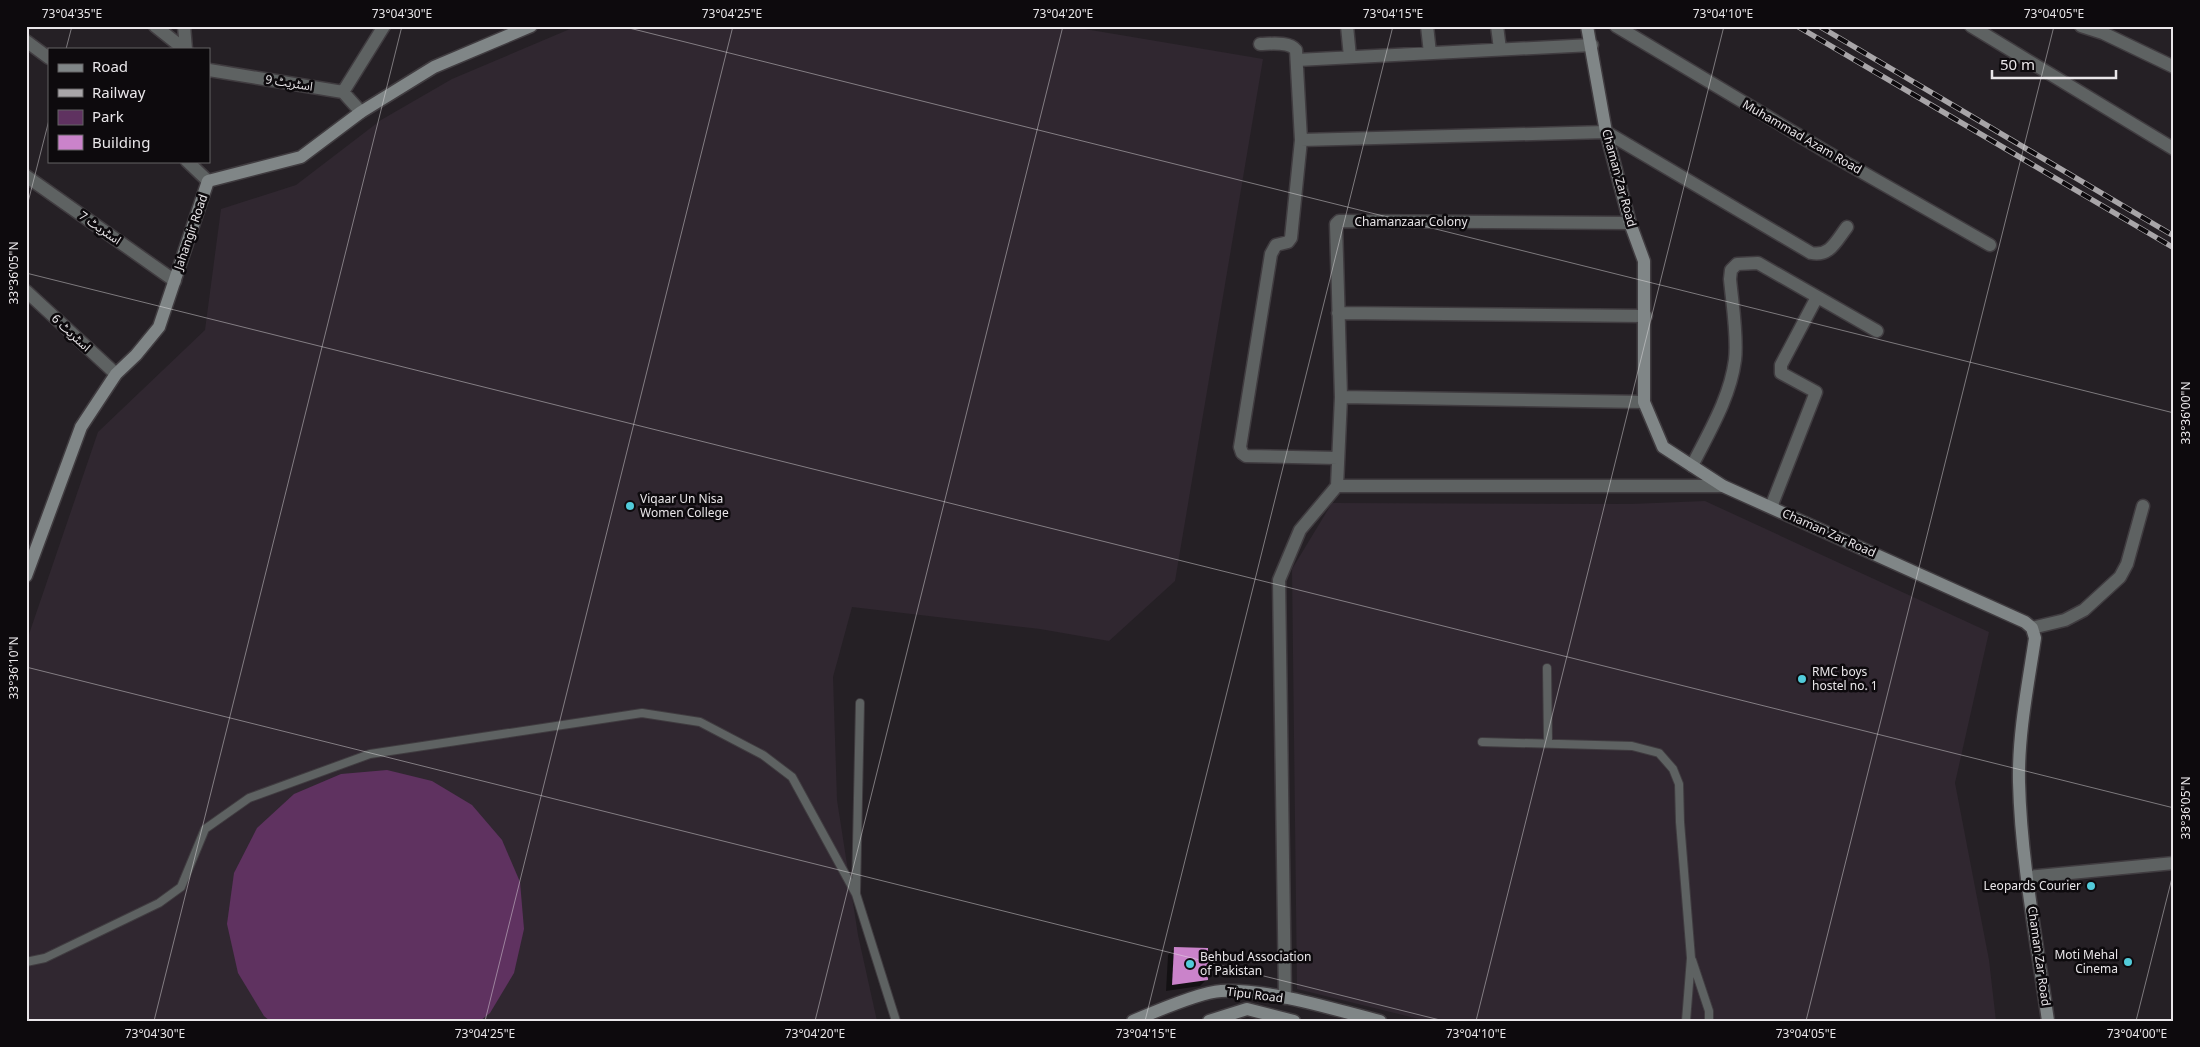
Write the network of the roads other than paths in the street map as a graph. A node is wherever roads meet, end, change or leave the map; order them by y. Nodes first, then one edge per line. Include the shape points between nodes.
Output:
1 (155, 26) edge
2 (184, 26) edge
3 (384, 26) edge
4 (531, 26) edge
5 (1347, 26) edge
6 (1427, 26) edge
7 (1497, 26) edge
8 (1587, 26) edge
9 (1616, 26) edge
10 (1971, 26) edge
11 (2081, 26) edge
12 (26, 41) edge
13 (1260, 44) dead end
14 (1592, 45) junction
15 (184, 48) edge
16 (185, 48) edge
17 (1500, 49) junction
18 (1430, 53) junction
19 (48, 57) edge
20 (1350, 57) junction
21 (1297, 60) junction
22 (2174, 68) edge
23 (210, 70) edge
24 (343, 92) junction
25 (361, 112) junction
26 (1606, 132) junction
27 (1301, 140) junction
28 (2174, 149) edge
29 (188, 162) edge
30 (26, 176) edge
31 (208, 181) junction
32 (1630, 223) junction
33 (1847, 227) dead end
34 (1990, 245) dead end
35 (175, 281) junction
36 (26, 291) edge
37 (1817, 297) junction
38 (1338, 313) junction
39 (1646, 316) junction
40 (1877, 331) dead end
41 (116, 374) junction
42 (1341, 397) junction
43 (1644, 402) junction
44 (1338, 458) junction
45 (1692, 466) junction
46 (1337, 486) junction
47 (1723, 486) junction
48 (2143, 506) dead end
49 (1771, 507) junction
50 (26, 576) edge
51 (2032, 628) junction
52 (1547, 668) dead end
53 (860, 703) dead end
54 (1482, 742) dead end
55 (1548, 742) junction
56 (2174, 863) edge
57 (2028, 877) junction
58 (856, 894) junction
59 (1691, 958) junction
60 (26, 962) edge
61 (1285, 998) junction
62 (896, 1021) edge
63 (1134, 1021) edge
64 (1209, 1021) edge
65 (1294, 1021) edge
66 (1380, 1021) edge
67 (1686, 1021) edge
68 (1709, 1021) edge
69 (2048, 1021) edge

1 - 15 street
2 - 16 street
3 - 24 street
4 - 25 street, Jahangir Road via 434,67
5 - 20 street
6 - 18 street
7 - 17 street
8 - 14 street, Chaman Zar Road
9 - 34 street, Muhammad Azam Road
10 - 28 street
11 - 22 street via 2103,32
12 - 19 street
13 - 21 street via 1293,46
14 - 17 street
14 - 26 street, Chaman Zar Road
17 - 18 street
18 - 20 street
20 - 21 street
21 - 27 street
23 - 24 street, اسٹریٹ 9
24 - 25 street
25 - 31 street, Jahangir Road via 301,157
26 - 27 street
26 - 32 street, Chaman Zar Road
26 - 33 street via 1811,253 1821,255 1828,252
27 - 44 street via 1290,238 1288,242 1276,245 1271,254 1240,447 1246,456
29 - 31 street
30 - 35 street, اسٹریٹ 7
31 - 35 street, Jahangir Road
32 - 38 street, Chamanzaar Colony via 1339,221 1335,228
32 - 39 street, Chaman Zar Road via 1644,261
35 - 41 street, Jahangir Road via 159,327
36 - 41 street, اسٹریٹ 6
37 - 40 street
37 - 45 street via 1758,263 1737,264 1731,270 1735,358 1729,386
37 - 49 street via 1781,365 1781,373 1816,392
38 - 39 street
38 - 42 street, Chamanzaar Colony
39 - 43 street, Chaman Zar Road
41 - 50 street, Jahangir Road via 81,427
42 - 43 street
42 - 44 street, Chamanzaar Colony
43 - 45 street, Chaman Zar Road via 1663,447
44 - 46 street, Chamanzaar Colony
45 - 47 street, Chaman Zar Road
46 - 47 street
46 - 61 street via 1300,530 1279,580
47 - 49 street, Chaman Zar Road
48 - 51 street via 2127,564 2120,577 2084,610 2065,620
49 - 51 street, Chaman Zar Road
51 - 57 street, Chaman Zar Road via 2035,638 2019,781
52 - 55 lane
53 - 58 lane
54 - 55 lane
55 - 59 lane via 1649,749 1659,753 1673,769 1680,784
56 - 57 street
57 - 69 street, Chaman Zar Road
58 - 60 lane via 792,777 763,755 700,722 642,712 370,754 249,798 205,829 181,887 159,903 45,958
58 - 62 lane
59 - 67 lane
59 - 68 lane via 1709,1011
61 - 63 street, Tipu Road via 1219,991
61 - 66 street, Tipu Road
64 - 65 street via 1247,1008

